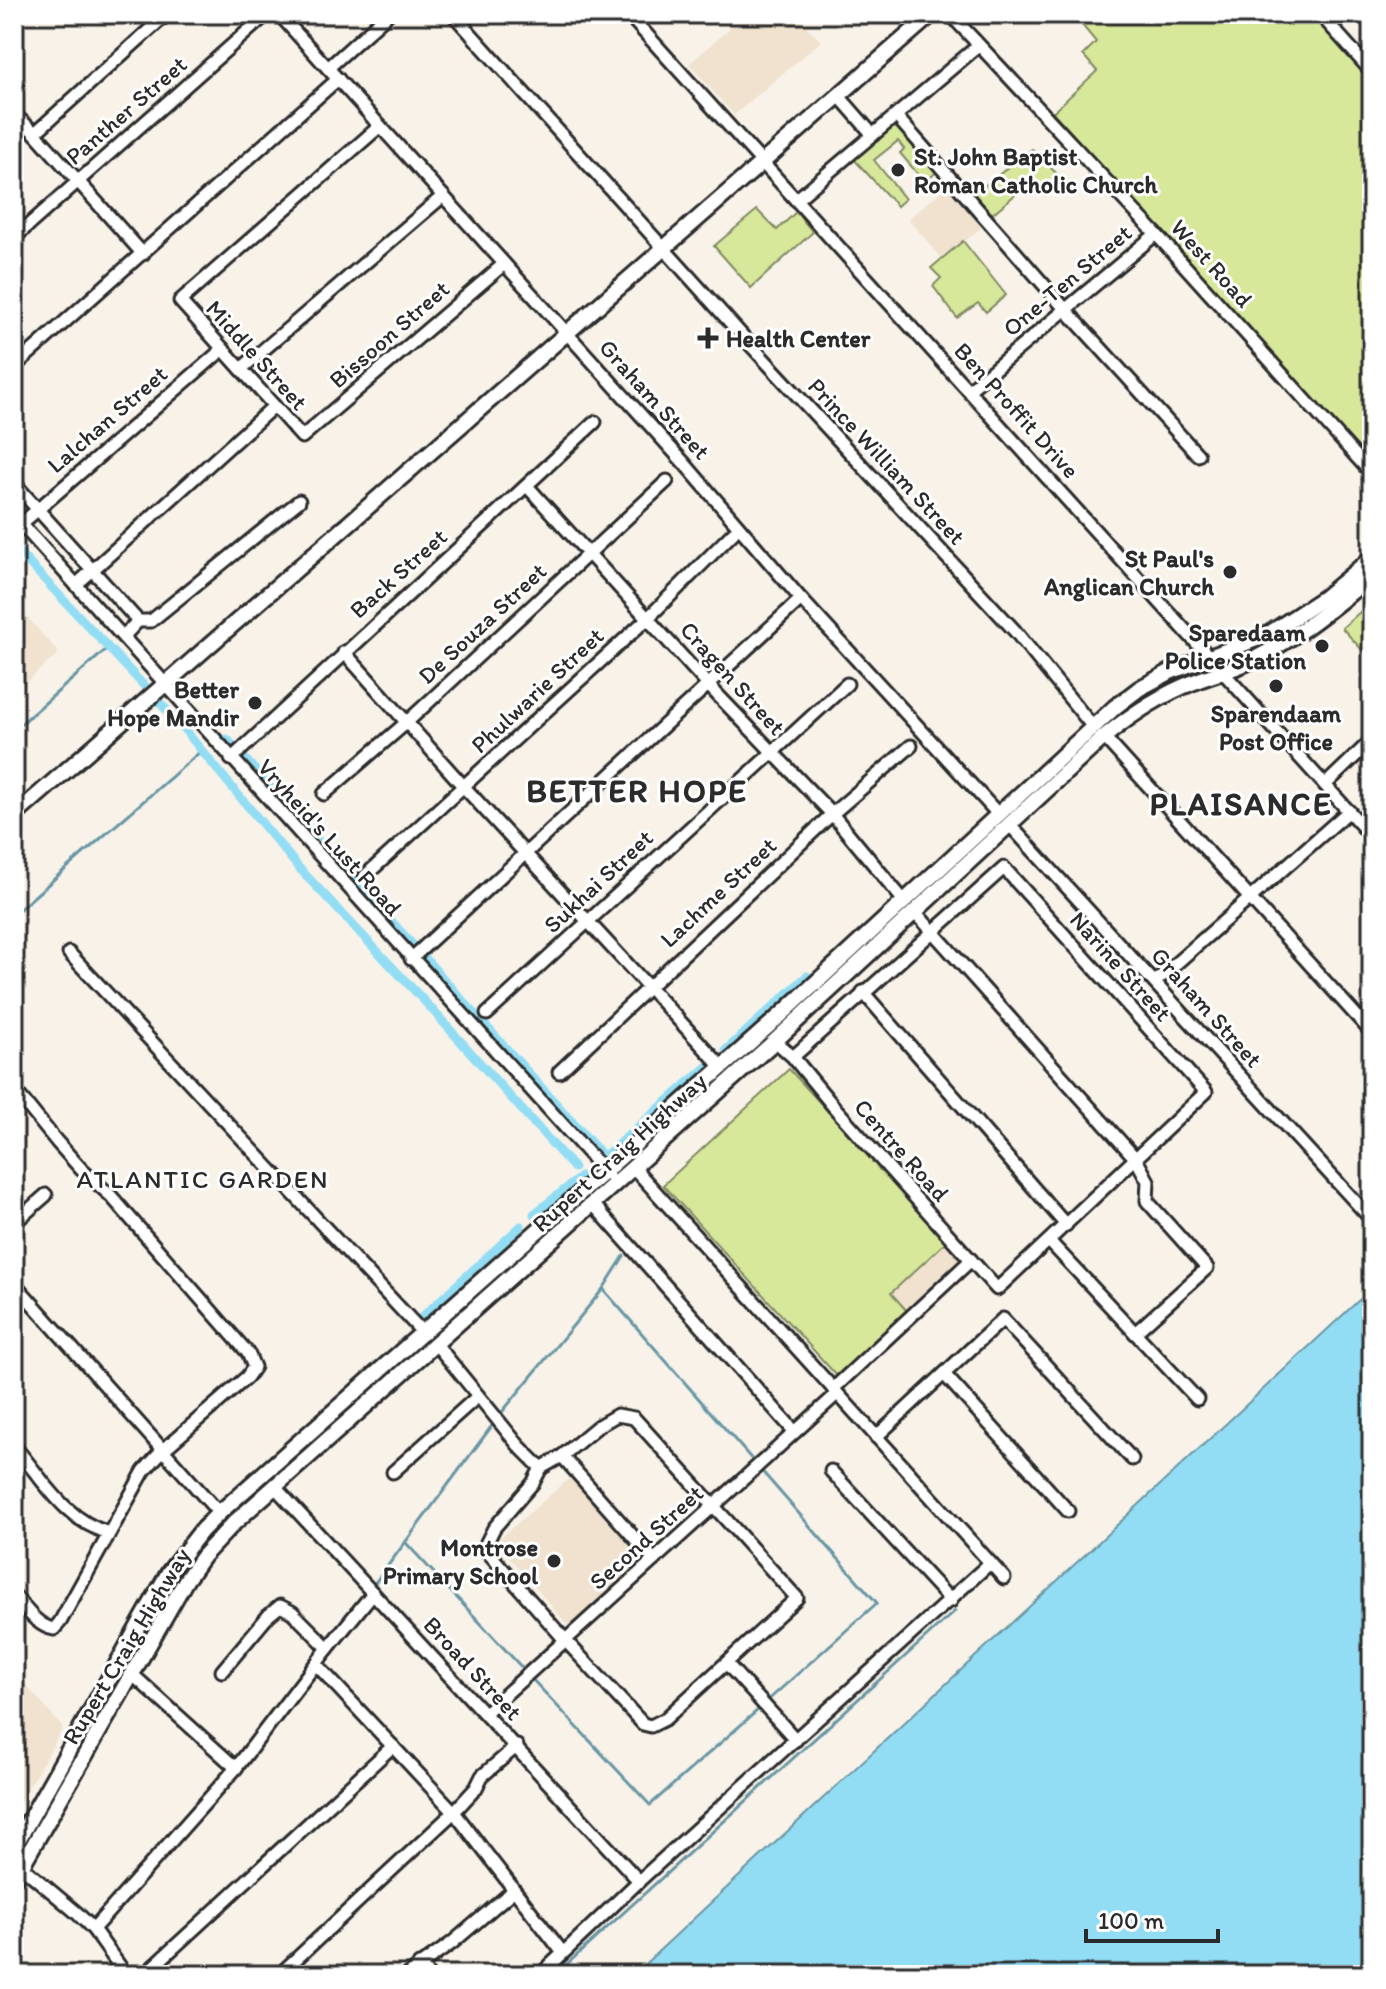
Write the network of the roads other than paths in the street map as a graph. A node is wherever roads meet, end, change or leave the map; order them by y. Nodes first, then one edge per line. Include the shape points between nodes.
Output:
1 (167, 14) edge
2 (267, 14) edge
3 (279, 14) edge
4 (388, 14) edge
5 (453, 14) edge
6 (628, 14) edge
7 (932, 14) edge
8 (950, 14) edge
9 (1320, 14) edge
10 (978, 46) junction
11 (328, 68) junction
12 (1372, 72) edge
13 (338, 79) junction
14 (839, 96) junction
15 (14, 114) edge
16 (896, 116) junction
17 (380, 126) junction
18 (35, 133) junction
19 (873, 135) junction
20 (763, 163) junction
21 (78, 181) junction
22 (443, 196) junction
23 (796, 200) junction
24 (1156, 234) junction
25 (14, 238) edge
26 (664, 248) junction
27 (143, 254) junction
28 (504, 264) junction
29 (1066, 310) junction
30 (566, 333) junction
31 (223, 349) junction
32 (14, 367) edge
33 (241, 369) junction
34 (969, 390) junction
35 (274, 406) junction
36 (595, 422) dead end
37 (302, 437) joint
38 (1198, 455) dead end
39 (1372, 474) edge
40 (667, 481) dead end
41 (14, 483) edge
42 (527, 486) junction
43 (299, 501) dead end
44 (38, 508) junction
45 (18, 520) edge
46 (734, 532) dead end
47 (589, 553) junction
48 (1372, 558) edge
49 (92, 571) junction
50 (1372, 575) edge
51 (76, 585) junction
52 (801, 599) junction
53 (648, 618) junction
54 (138, 621) junction
55 (123, 637) junction
56 (344, 652) junction
57 (1209, 657) junction
58 (1223, 674) junction
59 (847, 684) dead end
60 (709, 686) junction
61 (157, 692) junction
62 (406, 723) junction
63 (1099, 732) junction
64 (1372, 740) edge
65 (911, 746) dead end
66 (771, 753) junction
67 (232, 758) junction
68 (1325, 785) junction
69 (465, 788) junction
70 (324, 794) dead end
71 (1349, 811) junction
72 (832, 814) junction
73 (14, 816) edge
74 (1004, 819) junction
75 (1372, 837) edge
76 (527, 854) junction
77 (365, 876) dead end
78 (1250, 898) junction
79 (904, 901) junction
80 (916, 913) junction
81 (588, 920) junction
82 (933, 930) junction
83 (69, 953) dead end
84 (412, 958) junction
85 (1155, 982) junction
86 (650, 987) junction
87 (863, 992) junction
88 (487, 1014) dead end
89 (1372, 1033) edge
90 (775, 1041) junction
91 (793, 1057) junction
92 (722, 1067) junction
93 (559, 1072) dead end
94 (14, 1089) edge
95 (1136, 1159) junction
96 (634, 1168) junction
97 (604, 1171) junction
98 (616, 1184) junction
99 (46, 1195) dead end
100 (593, 1204) junction
101 (1372, 1220) edge
102 (14, 1223) edge
103 (1066, 1225) junction
104 (1049, 1241) junction
105 (971, 1260) junction
106 (14, 1283) edge
107 (1135, 1333) junction
108 (424, 1334) junction
109 (436, 1344) junction
110 (944, 1374) junction
111 (835, 1392) junction
112 (478, 1396) junction
113 (1197, 1399) dead end
114 (795, 1432) junction
115 (876, 1437) junction
116 (162, 1451) junction
117 (17, 1454) edge
118 (562, 1456) junction
119 (1132, 1459) dead end
120 (541, 1468) junction
121 (831, 1471) dead end
122 (393, 1472) dead end
123 (274, 1486) junction
124 (714, 1505) junction
125 (1068, 1511) dead end
126 (219, 1513) junction
127 (109, 1533) junction
128 (654, 1560) junction
129 (990, 1563) junction
130 (1004, 1578) dead end
131 (373, 1593) junction
132 (14, 1595) edge
133 (951, 1601) junction
134 (565, 1640) junction
135 (328, 1648) junction
136 (316, 1664) junction
137 (727, 1664) junction
138 (222, 1671) dead end
139 (133, 1675) junction
140 (485, 1713) junction
141 (796, 1740) junction
142 (393, 1746) junction
143 (517, 1746) junction
144 (236, 1768) junction
145 (454, 1812) junction
146 (14, 1847) edge
147 (18, 1873) edge
148 (639, 1881) junction
149 (514, 1890) junction
150 (93, 1929) junction
151 (563, 1953) junction
152 (419, 1965) junction
153 (126, 1975) edge
154 (144, 1975) edge
155 (279, 1975) edge
156 (407, 1975) edge
157 (428, 1975) edge
158 (540, 1975) edge

1 - 18 street
2 - 21 street, Panther Street
3 - 11 street, Graham Street
4 - 11 street
5 - 26 street, Prince William Street
6 - 20 street, Ben Proffit Drive
7 - 14 main road
8 - 10 street, West Road
9 - 12 street
10 - 16 street
10 - 24 street, West Road
11 - 13 street, Graham Street
13 - 17 street, Graham Street
13 - 27 street
14 - 19 street
14 - 20 main road
15 - 18 street
16 - 19 street
16 - 29 street
17 - 22 street, Graham Street
17 - 31 street, Middle Street via 180,301
18 - 21 street
19 - 23 street
20 - 23 street, Ben Proffit Drive
20 - 26 main road
21 - 25 street, Panther Street
21 - 27 street
22 - 28 street, Graham Street
22 - 33 street
23 - 34 street, Ben Proffit Drive
24 - 29 street, One-Ten Street
24 - 39 street, West Road
26 - 30 main road
26 - 63 street, Prince William Street via 1015,631
27 - 32 street
28 - 30 street, Graham Street
28 - 37 street, Bissoon Street
29 - 34 street, One-Ten Street
29 - 38 street
30 - 52 street, Graham Street
30 - 61 main road
31 - 33 street, Middle Street
31 - 44 street, Lalchan Street
33 - 35 street, Middle Street
34 - 57 street, Ben Proffit Drive
35 - 37 street, Middle Street
35 - 49 street
36 - 42 street, Back Street
40 - 47 street, De Souza Street
41 - 44 street
42 - 47 street, Cragen Street
42 - 56 street, Back Street
43 - 54 street via 151,621
44 - 45 street, Lalchan Street
44 - 49 street
45 - 51 street, Vryheid's Lust Road
46 - 53 street, Phulwarie Street
47 - 53 street, Cragen Street
47 - 62 street, De Souza Street
48 - 57 main road, Rupert Craig Highway via 1297,617
49 - 51 street
49 - 54 street
50 - 58 main road, Rupert Craig Highway via 1303,630
51 - 55 street, Vryheid's Lust Road
52 - 60 street
52 - 74 street, Graham Street
53 - 60 street, Cragen Street
53 - 69 street, Phulwarie Street
54 - 55 street
55 - 61 street, Vryheid's Lust Road
56 - 62 street
56 - 67 street, Back Street
57 - 58 street, Ben Proffit Drive
57 - 63 main road, Rupert Craig Highway via 1140,688
58 - 63 main road, Rupert Craig Highway via 1156,699
58 - 68 street, Ben Proffit Drive
59 - 66 street, Sukhai Street
60 - 66 street, Cragen Street
60 - 76 street
61 - 67 street, Vryheid's Lust Road
61 - 73 main road
62 - 69 street
62 - 70 street, De Souza Street
63 - 74 main road, Rupert Craig Highway
63 - 78 street, Prince William Street
64 - 68 street
65 - 72 street, Lachme Street
66 - 72 street, Cragen Street
66 - 81 street, Sukhai Street
67 - 84 street, Vryheid's Lust Road
68 - 71 street, Ben Proffit Drive
69 - 76 street
69 - 77 street, Phulwarie Street
71 - 75 street, Ben Proffit Drive
71 - 78 street
72 - 79 street, Cragen Street
72 - 86 street, Lachme Street
74 - 79 main road, Rupert Craig Highway
74 - 80 main road, Rupert Craig Highway
74 - 85 street, Graham Street
76 - 81 street
76 - 84 street
78 - 85 street
78 - 89 street, Prince William Street
79 - 92 main road, Rupert Craig Highway
80 - 82 street
80 - 90 main road, Rupert Craig Highway
81 - 86 street
81 - 88 street, Sukhai Street
82 - 87 street
82 - 95 street
82 - 95 street, Narine Street via 1004,868 1206,1092
83 - 108 street
84 - 97 street, Vryheid's Lust Road
85 - 101 street, Graham Street
86 - 92 street
86 - 93 street, Lachme Street
87 - 91 street
87 - 103 street
90 - 91 street, Centre Road
90 - 96 main road, Rupert Craig Highway
91 - 105 street, Centre Road
92 - 97 main road, Rupert Craig Highway
94 - 116 street via 248,1353 254,1367
95 - 103 street
95 - 107 street via 1148,1181 1147,1201 1207,1268
96 - 98 main road, Rupert Craig Highway
96 - 111 street
97 - 98 street, Vryheid's Lust Road
97 - 108 main road, Rupert Craig Highway
98 - 100 main road, Rupert Craig Highway
99 - 102 street
100 - 109 main road, Rupert Craig Highway
100 - 114 street
103 - 104 street
104 - 105 street, Centre Road via 997,1289
104 - 107 street
105 - 111 street, Second Street
106 - 116 street
107 - 113 street
108 - 126 main road, Rupert Craig Highway
109 - 112 street
109 - 123 main road, Rupert Craig Highway
110 - 115 street
110 - 119 street via 1003,1319
110 - 125 street
111 - 114 street, Second Street
111 - 115 street
112 - 120 street
112 - 122 street
114 - 124 street, Second Street
115 - 129 street
116 - 126 street
116 - 127 street via 144,1471
117 - 127 street via 71,1513
118 - 120 street
118 - 124 street via 598,1426 625,1415 634,1418
118 - 128 street
120 - 134 street via 486,1544
121 - 133 street
123 - 131 street, Broad Street
123 - 139 main road, Rupert Craig Highway via 203,1556
124 - 128 street, Second Street
124 - 137 street via 797,1598
126 - 146 main road, Rupert Craig Highway via 169,1572
127 - 132 street via 54,1629 38,1622
128 - 134 street, Second Street
129 - 130 street
129 - 133 street
131 - 135 street
131 - 140 street, Broad Street
133 - 141 street
134 - 137 street via 646,1726 665,1719
134 - 140 street, Second Street
135 - 136 street
135 - 138 street via 280,1606
136 - 142 street
136 - 144 street
137 - 141 street
139 - 144 street
139 - 147 main road, Rupert Craig Highway
140 - 143 street, Broad Street
141 - 148 street
142 - 145 street
142 - 154 street
143 - 145 street via 482,1776
143 - 148 street, Broad Street
144 - 150 street
145 - 149 street
145 - 155 street
147 - 150 street
148 - 151 street
149 - 151 street
149 - 152 street
150 - 153 street
151 - 158 street
152 - 156 street
152 - 157 street

